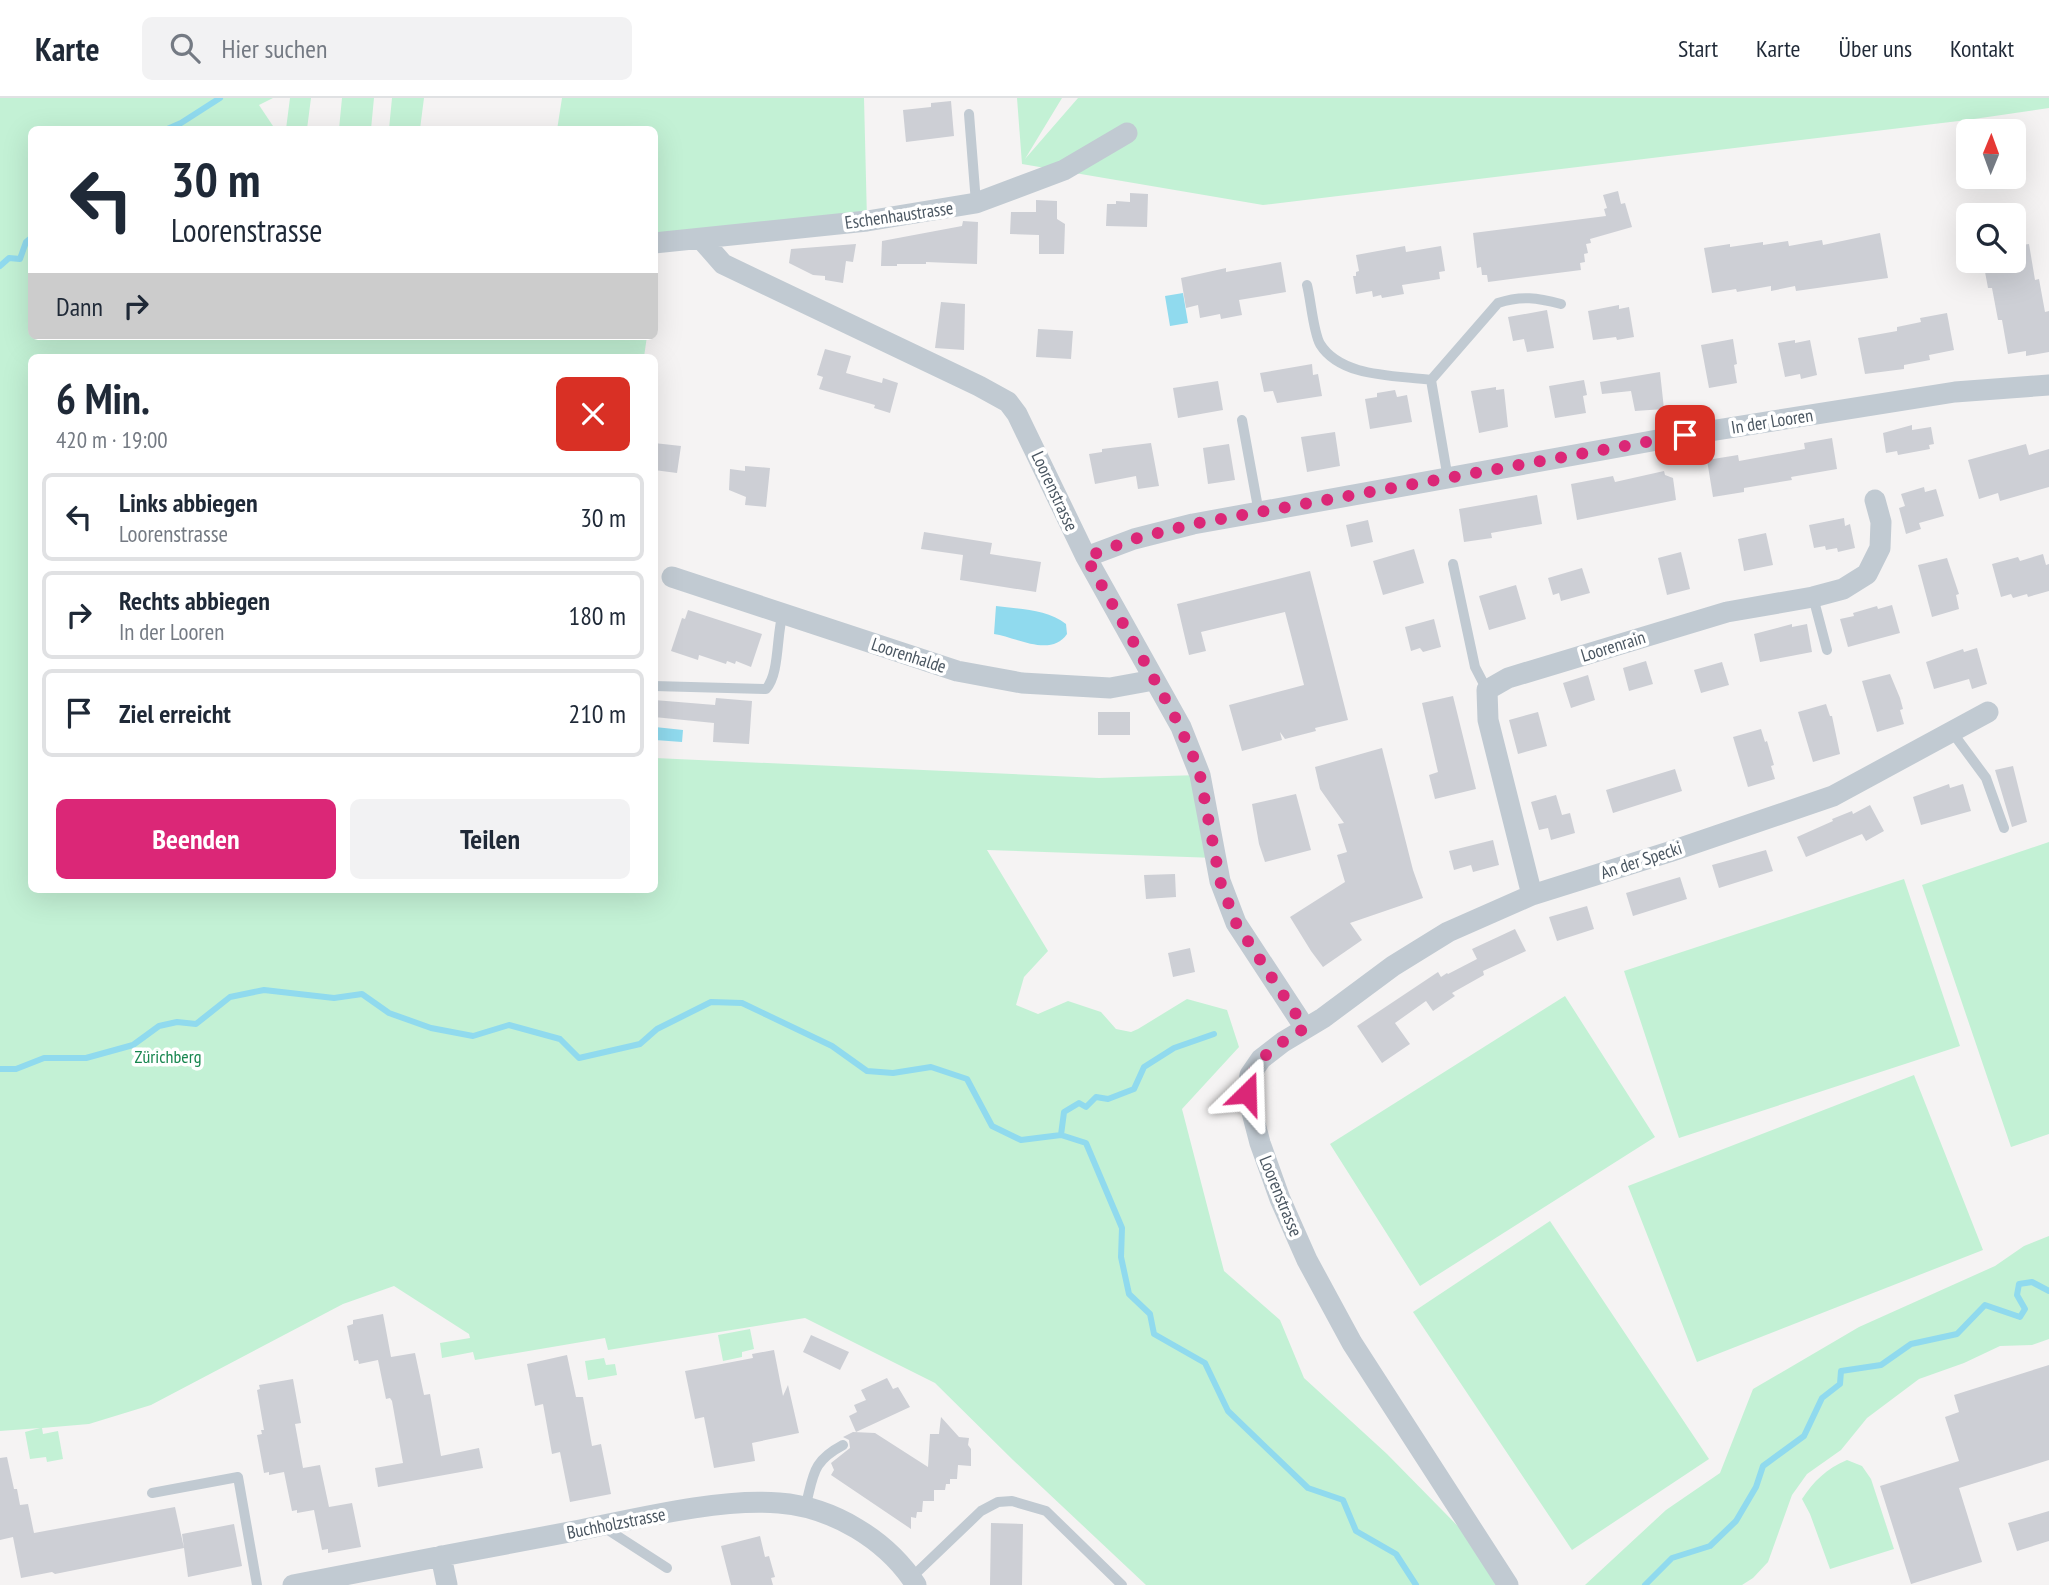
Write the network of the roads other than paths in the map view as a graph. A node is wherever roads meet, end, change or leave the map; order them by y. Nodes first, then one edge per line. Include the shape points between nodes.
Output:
1 (970, 114) dead end
2 (1127, 133) dead end
3 (976, 203) junction
4 (701, 239) junction
5 (658, 243) edge
6 (1307, 285) dead end
7 (1561, 304) dead end
8 (1431, 380) junction
9 (2049, 385) edge
10 (1242, 420) dead end
11 (1448, 480) junction
12 (1875, 500) dead end
13 (1259, 513) junction
14 (1086, 557) junction
15 (1453, 564) dead end
16 (672, 577) dead end
17 (1813, 597) junction
18 (783, 613) junction
19 (1827, 650) dead end
20 (1154, 680) junction
21 (658, 686) edge
22 (1487, 690) junction
23 (1989, 712) dead end
24 (1952, 732) junction
25 (2004, 828) dead end
26 (1532, 895) junction
27 (1305, 1028) junction
28 (843, 1445) dead end
29 (152, 1493) dead end
30 (805, 1507) junction
31 (601, 1526) junction
32 (441, 1556) junction
33 (667, 1569) dead end
34 (913, 1581) edge
35 (257, 1585) edge
36 (293, 1585) edge
37 (447, 1585) edge
38 (1122, 1585) edge
39 (1508, 1585) edge

1 - 3 lane
2 - 3 street, Eschenhaustrasse via 1064,170
3 - 4 street, Eschenhaustrasse via 867,221
4 - 5 street, Eschenhaustrasse
4 - 14 street, Loorenstrasse via 723,264 1008,402 1025,426
6 - 8 lane via 1319,342 1336,362
7 - 8 lane via 1534,297 1499,303
8 - 11 lane
9 - 11 street, In der Looren via 1942,394 1685,435
10 - 13 lane
11 - 13 street, In der Looren
12 - 17 street, Loorenrain via 1881,522 1880,548 1867,574 1843,589
13 - 14 street, In der Looren via 1169,530
14 - 20 street, Loorenstrasse
15 - 22 lane via 1475,667
16 - 18 street, Loorenhalde
17 - 19 lane
17 - 22 street, Loorenrain via 1727,612 1508,678
18 - 20 street, Loorenhalde via 957,671 1022,683 1110,688
18 - 21 lane via 772,683 766,689
20 - 27 street, Loorenstrasse via 1181,727 1200,775 1220,881 1236,923
22 - 26 street via 1488,720
23 - 24 street, An der Specki
24 - 25 lane via 1986,778
24 - 26 street, An der Specki via 1833,796
26 - 27 street, An der Specki via 1448,932
27 - 39 street, Loorenstrasse via 1261,1059 1250,1075 1247,1093 1280,1199 1352,1343
28 - 30 lane via 818,1463
29 - 35 lane via 238,1477
30 - 31 street, Buchholzstrasse via 766,1503 722,1506
30 - 34 street, Buchholzstrasse via 873,1539
31 - 32 street, Buchholzstrasse
31 - 33 lane
32 - 36 street, Buchholzstrasse
32 - 37 street
34 - 38 lane via 981,1511 1012,1501 1046,1511

